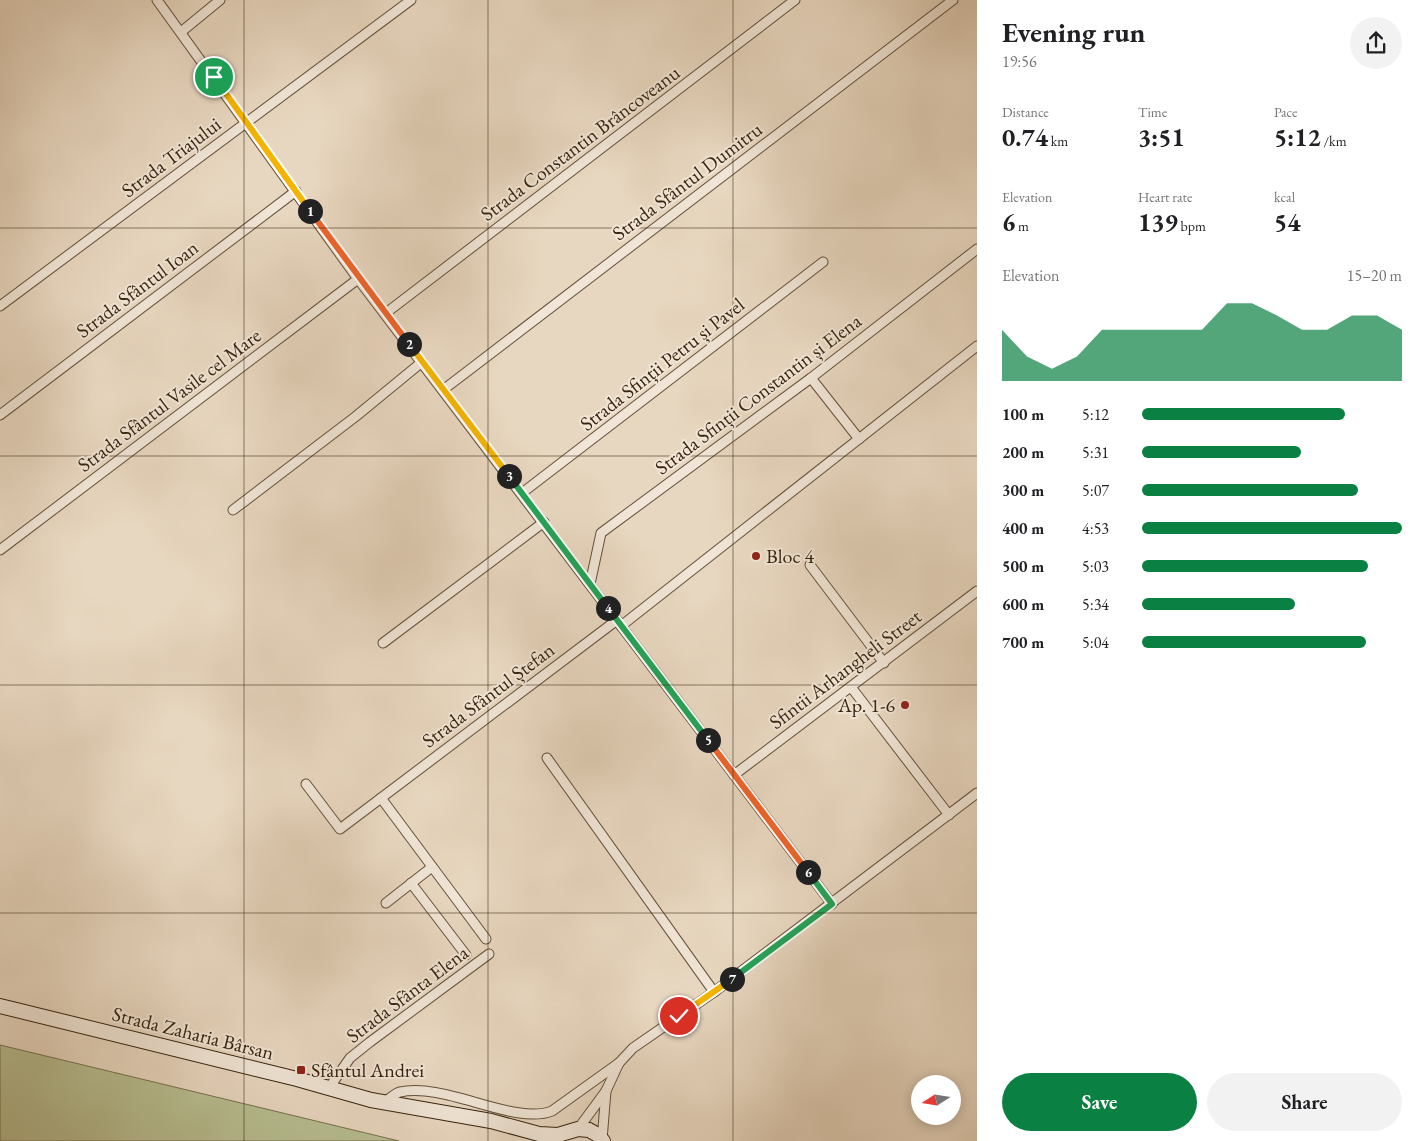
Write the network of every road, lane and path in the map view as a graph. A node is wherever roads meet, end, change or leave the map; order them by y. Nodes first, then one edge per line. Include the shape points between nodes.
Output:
1 (157, 0) edge
2 (220, 0) edge
3 (411, 0) edge
4 (795, 0) edge
5 (953, 0) edge
6 (181, 32) junction
7 (247, 123) junction
8 (296, 191) junction
9 (977, 249) edge
10 (823, 262) dead end
11 (358, 279) junction
12 (0, 306) edge
13 (386, 313) junction
14 (977, 346) edge
15 (422, 362) junction
16 (811, 378) junction
17 (443, 390) junction
18 (0, 415) edge
19 (858, 439) junction
20 (522, 493) junction
21 (233, 510) dead end
22 (544, 522) junction
23 (0, 550) edge
24 (810, 565) dead end
25 (590, 584) junction
26 (977, 591) edge
27 (619, 623) junction
28 (383, 643) dead end
29 (884, 663) junction
30 (852, 687) junction
31 (547, 758) dead end
32 (734, 775) junction
33 (306, 784) dead end
34 (977, 793) edge
35 (381, 798) junction
36 (949, 815) junction
37 (432, 867) junction
38 (411, 883) junction
39 (386, 903) dead end
40 (832, 904) junction
41 (486, 939) dead end
42 (489, 954) dead end
43 (466, 955) dead end
44 (714, 992) junction
45 (0, 1006) edge
46 (619, 1062) junction
47 (329, 1088) junction
48 (606, 1091) junction
49 (384, 1103) junction
50 (465, 1117) junction
51 (570, 1135) edge
52 (602, 1140) edge
53 (531, 1141) edge

1 - 6 street
2 - 6 street
3 - 7 street, Strada Triajului
4 - 13 street, Strada Constantin Brâncoveanu
5 - 17 street, Strada Sfântul Dumitru
6 - 7 street
7 - 8 street
7 - 12 street, Strada Triajului
8 - 11 street
8 - 18 street, Strada Sfântul Ioan
9 - 16 street, Strada Sfinții Constantin și Elena
10 - 20 street, Strada Sfinții Petru și Pavel
11 - 13 street
11 - 23 street, Strada Sfântul Vasile cel Mare
13 - 15 street
14 - 19 street
15 - 17 street
15 - 21 street
16 - 19 street
16 - 25 street, Strada Sfinții Constantin și Elena via 601,533
17 - 20 street
19 - 27 street
20 - 22 street
22 - 25 street
22 - 28 street
24 - 29 street
25 - 27 street
26 - 29 street, Sfintii Arhangheli Street
27 - 32 street
27 - 35 street, Strada Sfântul Ștefan
29 - 30 street, Sfintii Arhangheli Street
30 - 32 street, Sfintii Arhangheli Street
30 - 36 street
31 - 44 street
32 - 40 street
33 - 35 street, Strada Sfântul Ștefan via 340,829
34 - 36 street
35 - 37 street
36 - 40 street
37 - 38 street
37 - 41 street
38 - 39 street
38 - 43 street
40 - 44 street
42 - 47 street, Strada Sfânta Elena via 350,1058
44 - 46 street via 644,1040
45 - 47 main road, Strada Zaharia Bârsan
46 - 48 street
46 - 49 street via 544,1114 525,1114 425,1090 398,1092
47 - 49 main road, Strada Zaharia Bârsan
48 - 51 street
48 - 52 street
49 - 50 main road, Strada Zaharia Bârsan
50 - 51 main road via 539,1134
50 - 53 main road
51 - 52 main road via 589,1130

